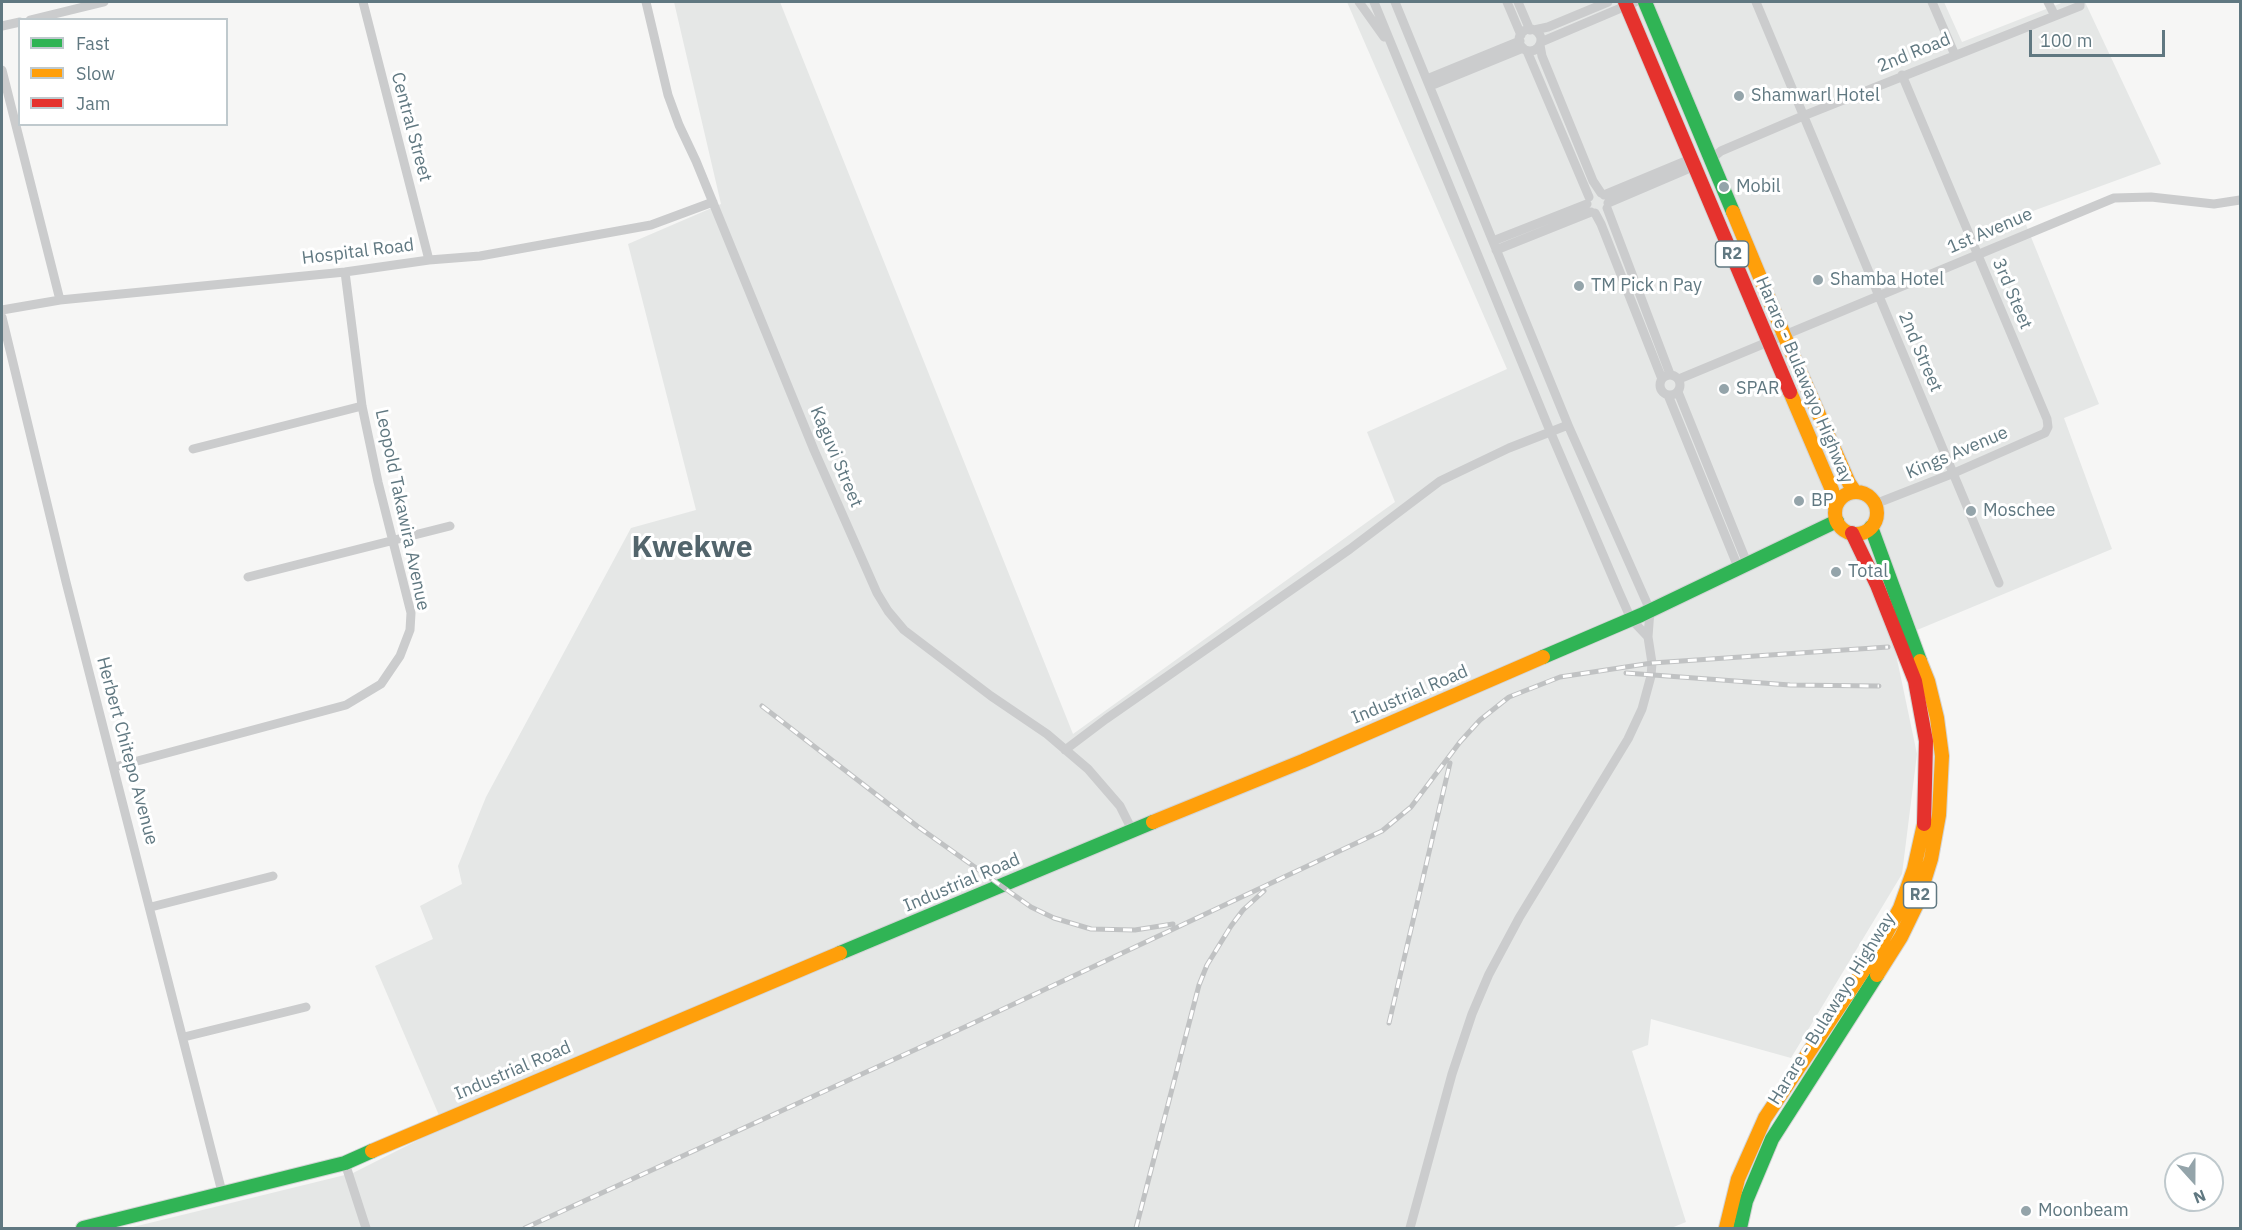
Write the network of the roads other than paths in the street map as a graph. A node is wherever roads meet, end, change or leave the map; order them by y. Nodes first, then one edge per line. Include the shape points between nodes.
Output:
1 (104, 2) edge
2 (363, 2) edge
3 (646, 2) edge
4 (1359, 2) edge
5 (1374, 2) edge
6 (1395, 2) edge
7 (1507, 2) edge
8 (1518, 2) edge
9 (1608, 2) edge
10 (1645, 2) edge
11 (1756, 2) edge
12 (1932, 2) edge
13 (2048, 2) edge
14 (1629, 3) edge
15 (2080, 4) edge
16 (2055, 16) junction
17 (38, 18) edge
18 (18, 23) edge
19 (2, 27) edge
20 (1526, 39) junction
21 (1540, 44) junction
22 (1395, 54) junction
23 (1955, 55) junction
24 (2, 70) edge
25 (1902, 75) junction
26 (1428, 83) junction
27 (1803, 116) junction
28 (1712, 154) junction
29 (1693, 162) junction
30 (1605, 200) junction
31 (2241, 200) edge
32 (713, 202) junction
33 (1590, 207) junction
34 (1494, 246) junction
35 (1977, 254) junction
36 (429, 260) junction
37 (345, 272) junction
38 (1878, 296) junction
39 (60, 300) junction
40 (2, 310) edge
41 (2, 317) edge
42 (1524, 317) junction
43 (1506, 324) junction
44 (1784, 335) junction
45 (1768, 341) junction
46 (1670, 378) junction
47 (1678, 392) junction
48 (1668, 395) junction
49 (363, 406) junction
50 (1568, 424) junction
51 (2048, 427) joint
52 (1550, 431) junction
53 (1827, 434) junction
54 (1810, 441) junction
55 (193, 449) dead end
56 (1954, 473) junction
57 (1855, 492) junction
58 (1875, 504) junction
59 (1836, 515) junction
60 (450, 526) dead end
61 (1871, 527) junction
62 (1852, 533) junction
63 (393, 539) junction
64 (1742, 565) junction
65 (248, 577) dead end
66 (1884, 582) junction
67 (1999, 583) dead end
68 (1650, 610) junction
69 (1631, 619) junction
70 (1648, 637) junction
71 (1065, 750) junction
72 (115, 767) junction
73 (1132, 830) junction
74 (273, 876) dead end
75 (151, 907) junction
76 (306, 1007) dead end
77 (184, 1037) junction
78 (345, 1163) junction
79 (222, 1192) junction
80 (83, 1228) edge
81 (366, 1228) edge
82 (1410, 1228) edge
83 (1726, 1228) edge
84 (1740, 1228) edge

1 - 17 street
2 - 36 street, Central Street
3 - 32 street, Kaguvi Street via 668,95
4 - 22 street
5 - 22 street
6 - 26 street
7 - 20 street
8 - 20 street
9 - 20 street
10 - 28 main road, Harare - Bulawayo Highway / R2
11 - 27 street, 2nd Street
12 - 23 street
13 - 16 street
14 - 21 street
14 - 29 main road, Harare - Bulawayo Highway / R2
15 - 16 street, 2nd Road
16 - 23 street, 2nd Road
18 - 19 street
20 - 21 street via 1534,50
20 - 21 street via 1539,35
20 - 26 street
20 - 33 street
21 - 30 street via 1593,181
22 - 43 street
23 - 25 street, 2nd Road
24 - 39 street
25 - 27 street, 2nd Road
25 - 35 street, 3rd Steet
26 - 34 street
27 - 28 street, 2nd Road
27 - 38 street, 2nd Street
28 - 29 street, 2nd Road
28 - 44 main road, Harare - Bulawayo Highway / R2
29 - 30 street, 2nd Road
29 - 45 main road, Harare - Bulawayo Highway / R2
30 - 33 street via 1601,213
30 - 33 street via 1594,193
30 - 46 street
31 - 35 street, 1st Avenue via 2214,204 2151,197 2114,198
32 - 36 street, Hospital Road via 651,225 480,256
32 - 71 street, Kaguvi Street via 814,450 888,610 904,630
33 - 34 street
33 - 46 street
34 - 42 street
35 - 38 street, 1st Avenue
35 - 51 street, 3rd Steet
36 - 37 street, Hospital Road
37 - 39 street, Hospital Road
37 - 49 street, Leopold Takawira Avenue
38 - 44 street, 1st Avenue
38 - 56 street, 2nd Street
39 - 40 street, Hospital Road
41 - 72 street, Herbert Chitepo Avenue
42 - 43 street
42 - 50 street
43 - 52 street
44 - 45 street, 1st Avenue
44 - 53 main road, Harare - Bulawayo Highway / R2
45 - 46 street, 1st Avenue
45 - 54 main road, Harare - Bulawayo Highway / R2
46 - 47 street via 1681,386
46 - 48 street via 1660,389
47 - 48 street
47 - 64 street
48 - 64 street
49 - 55 street
49 - 63 street, Leopold Takawira Avenue
50 - 52 street
50 - 68 street
51 - 56 street, Kings Avenue via 2045,433
52 - 69 street
52 - 71 street via 1440,481
53 - 54 main road
53 - 57 main road, Harare - Bulawayo Highway / R2
54 - 59 main road, Harare - Bulawayo Highway / R2 via 1832,490
56 - 58 street, Kings Avenue
56 - 67 street, 2nd Street
57 - 58 main road, Harare - Bulawayo Highway via 1868,496
57 - 59 main road, Harare - Bulawayo Highway via 1842,497
58 - 61 main road, Harare - Bulawayo Highway / R2 via 1877,514
59 - 62 main road, Harare - Bulawayo Highway / R2 via 1840,527
59 - 64 main road, Industrial Road
60 - 63 street
61 - 62 main road
61 - 66 main road, Harare - Bulawayo Highway / R2
62 - 66 main road, Harare - Bulawayo Highway / R2
63 - 65 street
63 - 72 street, Leopold Takawira Avenue via 411,613 410,630 400,656 381,684 346,705
64 - 68 main road, Industrial Road
66 - 83 main road, Harare - Bulawayo Highway / R2 via 1915,681 1926,741 1924,825 1914,868 1900,908 1879,947 1766,1118 1738,1179
66 - 84 main road, Harare - Bulawayo Highway / R2 via 1928,681 1937,718 1942,756 1939,815 1931,859 1917,904 1901,937 1772,1139 1750,1191
68 - 69 main road, Industrial Road
68 - 70 street
69 - 70 street
69 - 73 main road, Industrial Road via 1303,761
70 - 82 street via 1651,676 1628,739 1514,926 1472,1014
71 - 73 street, Kaguvi Street via 1107,788
72 - 75 street, Herbert Chitepo Avenue
73 - 78 main road, Industrial Road
74 - 75 street
75 - 77 street, Herbert Chitepo Avenue
76 - 77 street
77 - 79 street, Herbert Chitepo Avenue
78 - 79 main road, Industrial Road
78 - 81 street
79 - 80 main road, Industrial Road

